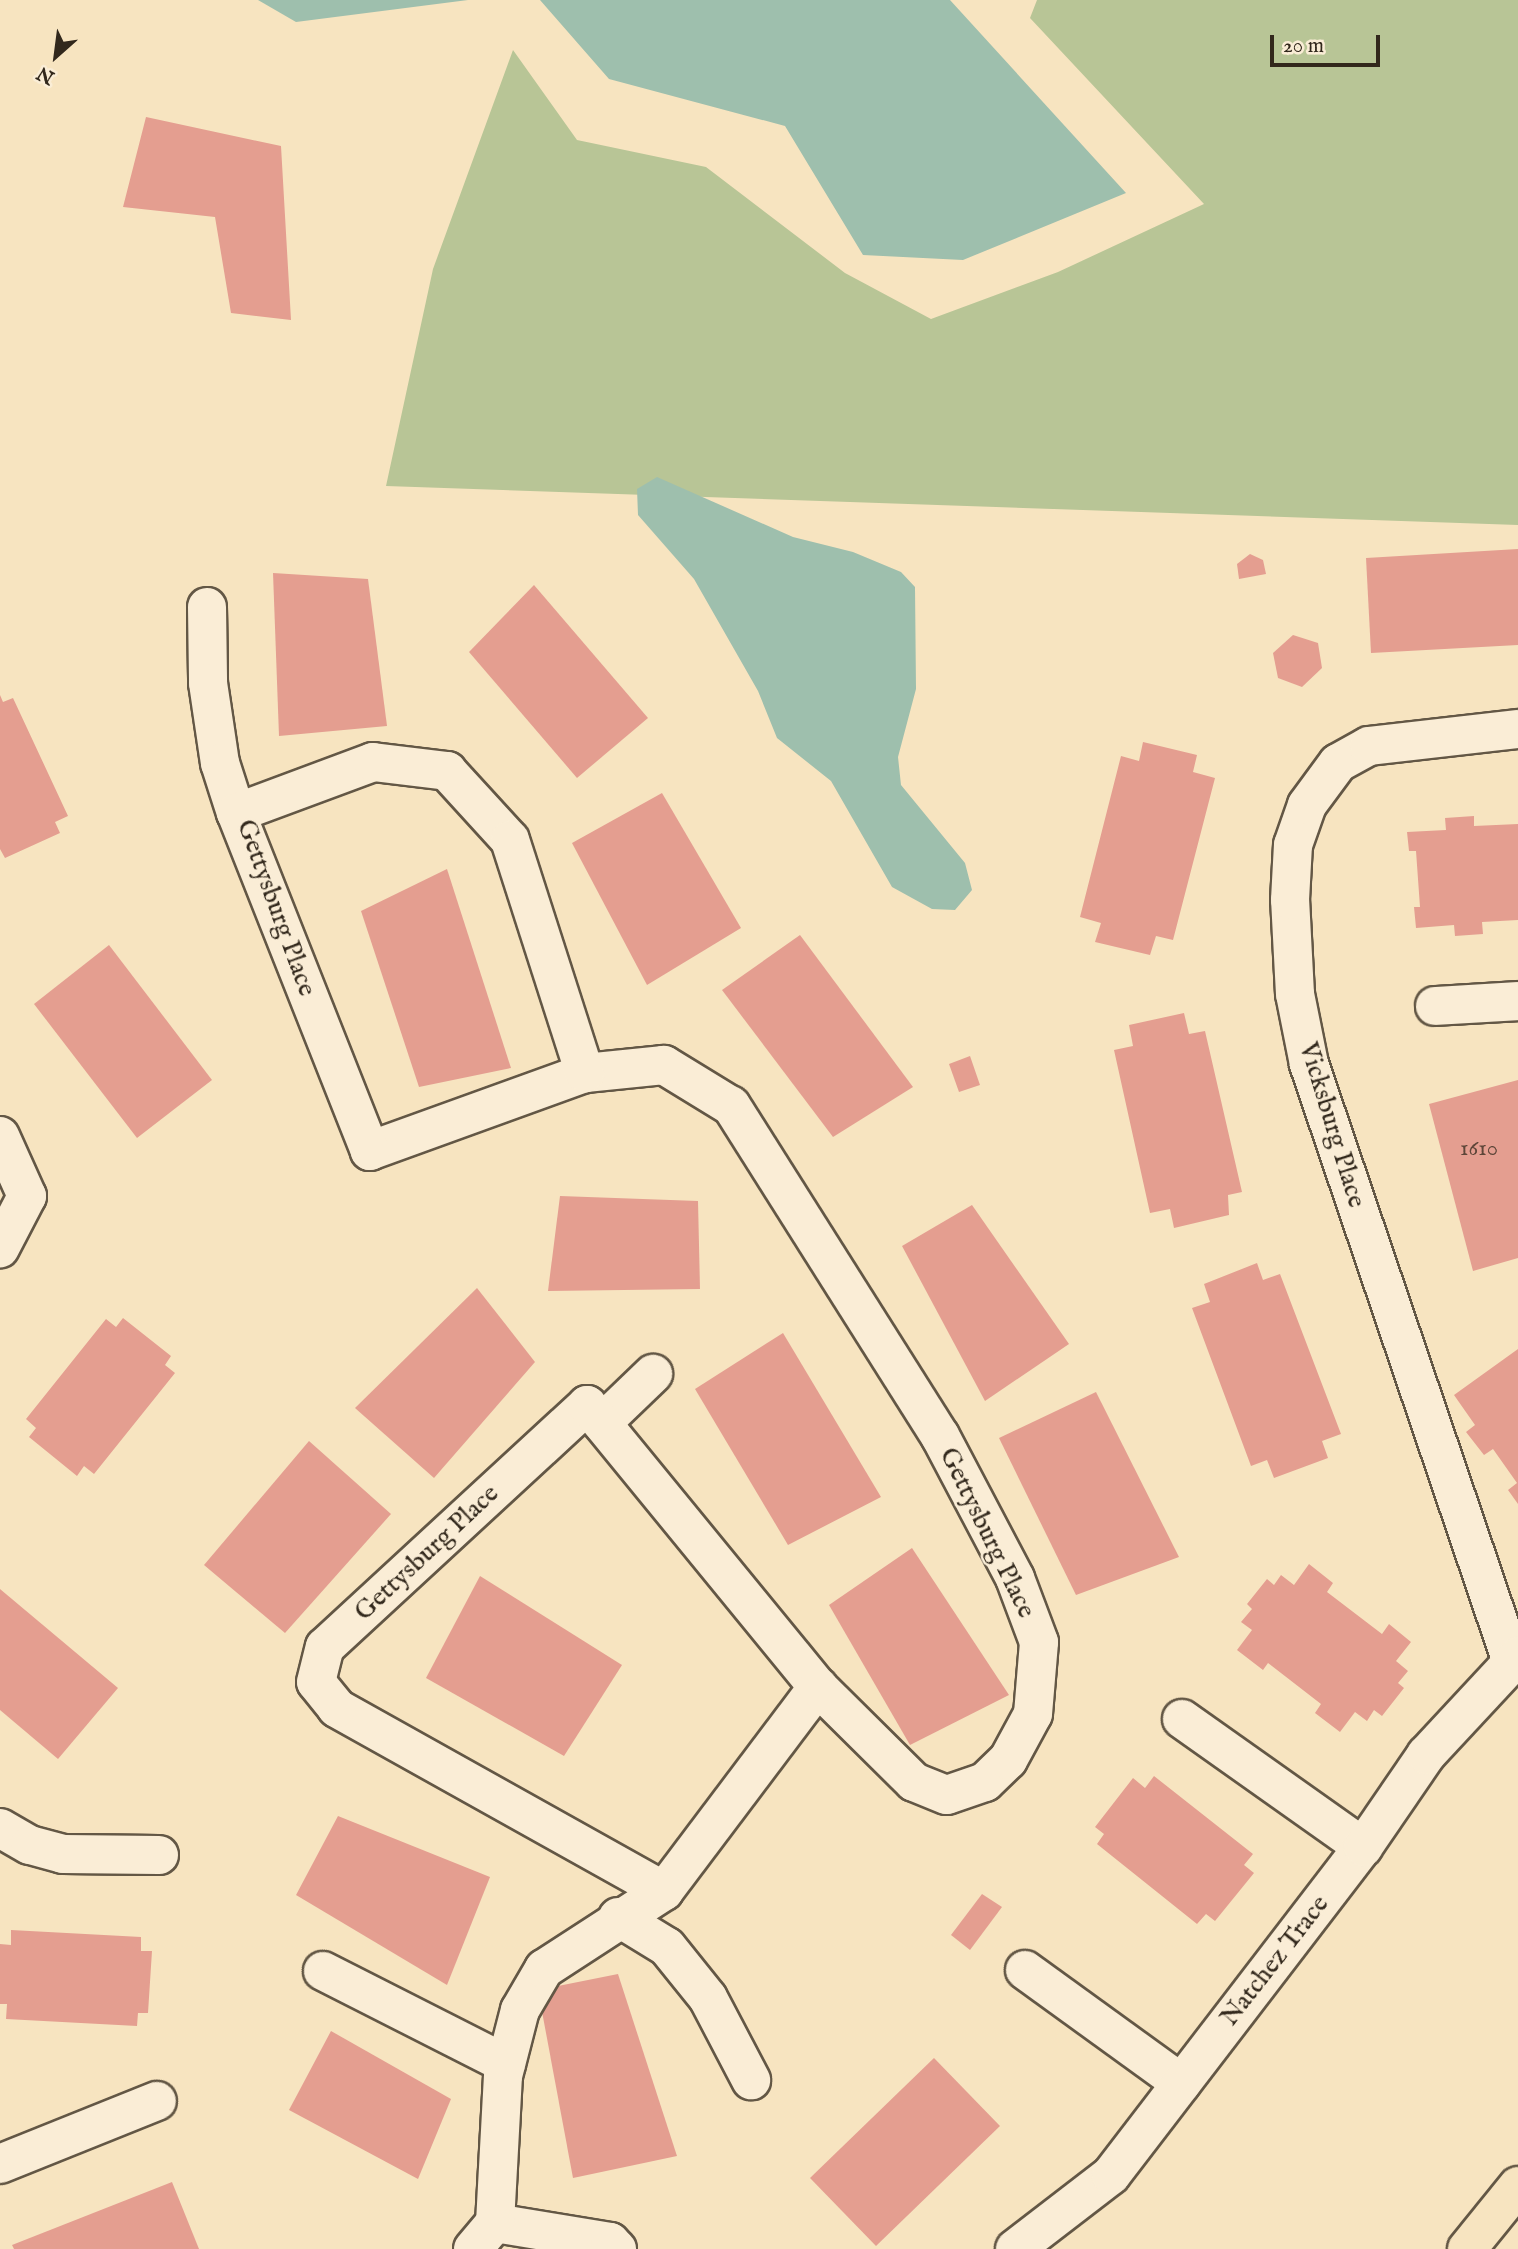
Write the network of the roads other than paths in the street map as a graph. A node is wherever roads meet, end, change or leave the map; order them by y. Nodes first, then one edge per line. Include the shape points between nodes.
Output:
1 (207, 607) dead end
2 (1518, 729) edge
3 (236, 813) junction
4 (1518, 1001) edge
5 (1435, 1006) dead end
6 (585, 1073) junction
7 (0, 1136) edge
8 (0, 1248) edge
9 (653, 1374) dead end
10 (601, 1423) junction
11 (1515, 1659) edge
12 (818, 1687) junction
13 (1182, 1719) dead end
14 (0, 1828) edge
15 (1363, 1847) junction
16 (159, 1855) dead end
17 (664, 1891) junction
18 (618, 1917) junction
19 (1026, 1970) dead end
20 (323, 1971) dead end
21 (506, 2064) junction
22 (751, 2080) dead end
23 (1181, 2083) junction
24 (156, 2102) dead end
25 (0, 2164) edge
26 (1518, 2186) edge
27 (484, 2236) edge
28 (617, 2249) edge
29 (1015, 2249) edge
30 (1467, 2249) edge

1 - 3 street via 208,683 220,763
2 - 11 street, Vicksburg Place via 1369,746 1338,763 1307,804 1293,845 1290,900 1296,994 1309,1064
3 - 6 street, Gettysburg Place via 373,762 447,771 510,840
3 - 6 street, Gettysburg Place via 370,1151
4 - 5 street
6 - 12 street, Gettysburg Place via 664,1065 732,1106 940,1436 1015,1578 1039,1642 1033,1714 1008,1760 985,1782 947,1796 914,1782
7 - 8 street via 27,1196
9 - 10 street
10 - 12 street, Gettysburg Place
10 - 17 street, Gettysburg Place via 587,1405 325,1647 316,1682 337,1709
11 - 15 street, Natchez Trace via 1426,1755
12 - 17 street
13 - 15 street
14 - 16 street via 30,1845 63,1854
15 - 23 street, Natchez Trace
17 - 18 street
18 - 21 street via 580,1949 544,1969 520,2010
18 - 22 street via 667,1947 708,1998
19 - 23 street
20 - 21 street
21 - 27 street
23 - 29 street, Natchez Trace via 1111,2175
24 - 25 street
26 - 30 highway
27 - 28 street via 610,2242

